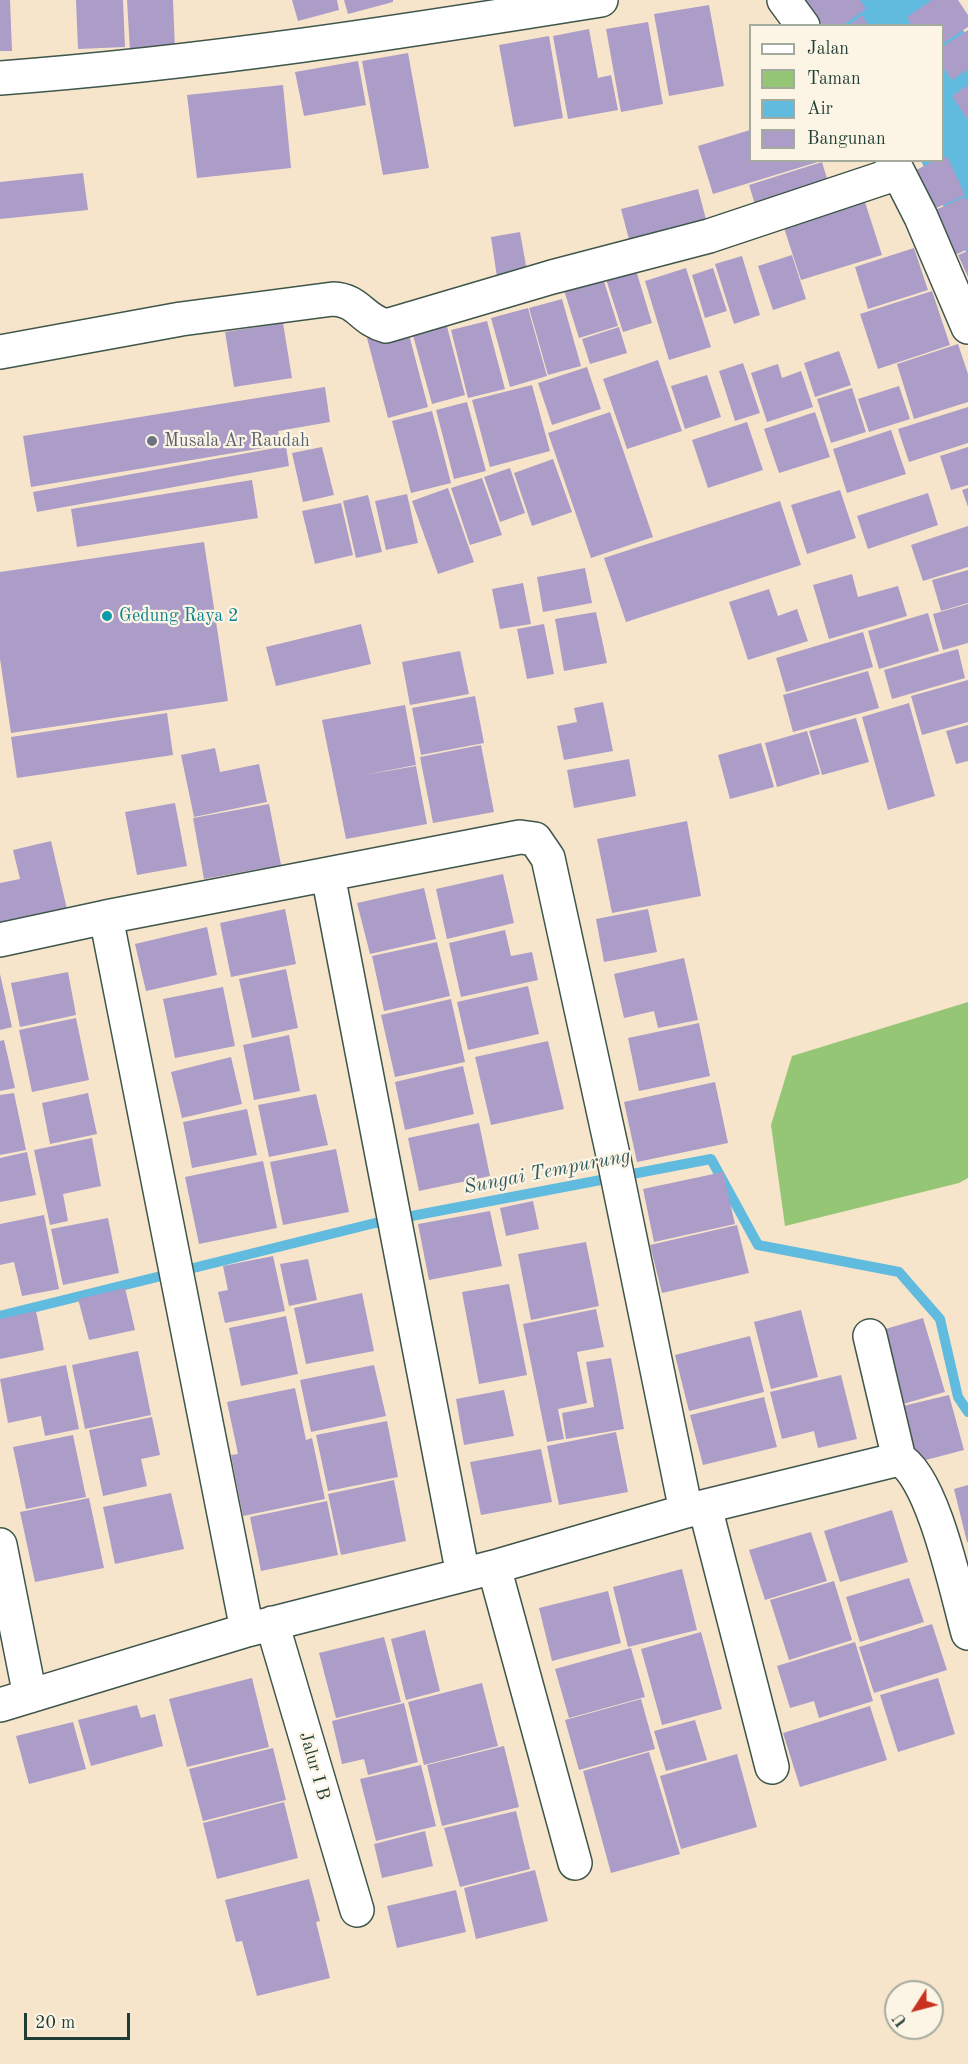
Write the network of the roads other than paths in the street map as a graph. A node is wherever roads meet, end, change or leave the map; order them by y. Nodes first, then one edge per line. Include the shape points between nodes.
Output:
1 (601, 0) edge
2 (784, 0) edge
3 (802, 24) edge
4 (0, 78) edge
5 (895, 167) edge
6 (968, 327) edge
7 (0, 352) edge
8 (328, 875) junction
9 (106, 917) junction
10 (0, 940) edge
11 (870, 1336) dead end
12 (899, 1460) junction
13 (696, 1509) junction
14 (0, 1545) edge
15 (479, 1571) junction
16 (260, 1627) junction
17 (968, 1633) edge
18 (15, 1700) edge
19 (771, 1767) dead end
20 (574, 1863) dead end
21 (357, 1910) dead end

1 - 4 street via 382,35 103,71
2 - 3 street
5 - 6 street
5 - 7 street via 710,236 386,326 376,323 353,303 333,299 181,319
8 - 9 street
8 - 13 street via 520,837 535,839 542,846 548,858 623,1210
8 - 15 street via 398,1248
9 - 10 street
9 - 16 street, Jalur I B via 178,1284
11 - 12 street
12 - 13 street
12 - 17 street via 909,1464 929,1497
13 - 15 street
13 - 19 street
14 - 18 street
15 - 16 street
15 - 20 street
16 - 18 street
16 - 21 street, Jalur I B

